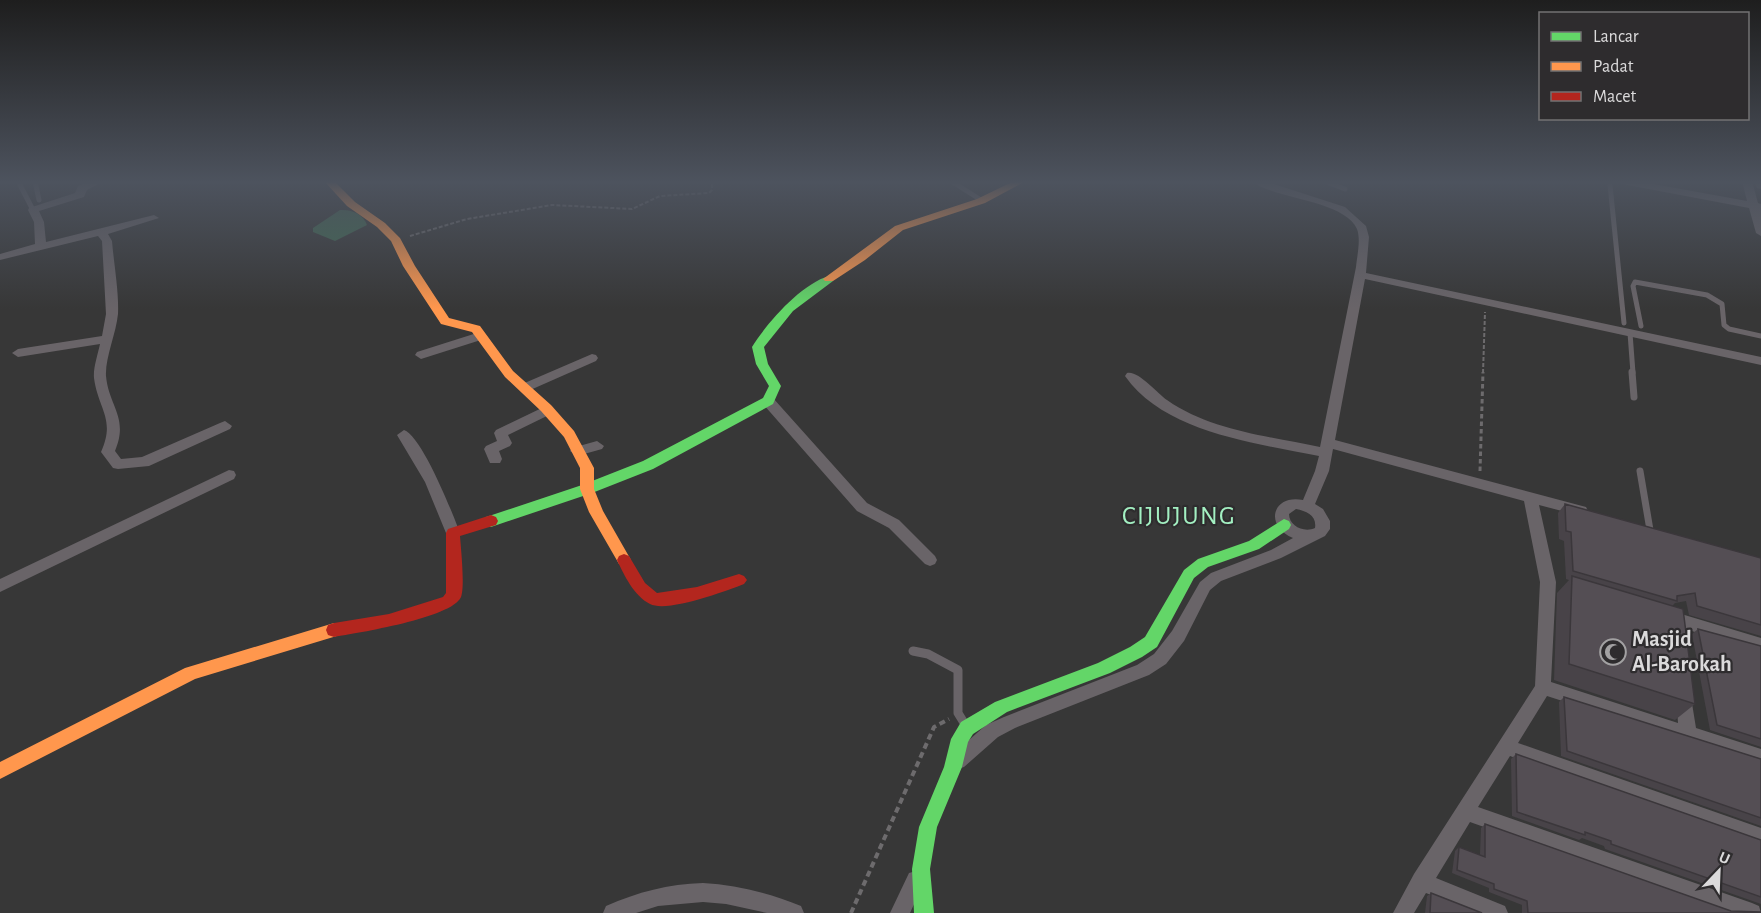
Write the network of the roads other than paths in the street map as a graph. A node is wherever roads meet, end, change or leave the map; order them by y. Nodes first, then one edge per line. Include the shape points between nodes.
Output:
1 (39, 224) edge
2 (134, 224) edge
3 (379, 224) edge
4 (913, 224) edge
5 (1359, 224) edge
6 (1616, 224) edge
7 (101, 233) junction
8 (41, 246) junction
9 (0, 257) edge
10 (1362, 271) junction
11 (1632, 327) junction
12 (480, 336) junction
13 (1761, 336) edge
14 (108, 339) junction
15 (1761, 352) edge
16 (18, 353) dead end
17 (421, 355) dead end
18 (592, 358) dead end
19 (1761, 361) edge
20 (1131, 376) dead end
21 (524, 388) junction
22 (1634, 397) dead end
23 (768, 401) junction
24 (548, 410) junction
25 (225, 426) dead end
26 (404, 435) dead end
27 (597, 446) dead end
28 (1327, 448) junction
29 (577, 451) junction
30 (495, 459) dead end
31 (1640, 471) dead end
32 (229, 475) dead end
33 (587, 489) junction
34 (1530, 498) junction
35 (1306, 506) junction
36 (1596, 515) edge
37 (1284, 525) junction
38 (1650, 530) edge
39 (453, 533) junction
40 (1308, 537) junction
41 (930, 560) dead end
42 (739, 580) dead end
43 (0, 586) edge
44 (1652, 612) edge
45 (1674, 619) junction
46 (1677, 642) edge
47 (1761, 645) edge
48 (913, 651) dead end
49 (1681, 676) edge
50 (1543, 687) junction
51 (967, 728) junction
52 (1688, 734) junction
53 (1506, 747) junction
54 (1761, 757) edge
55 (953, 767) junction
56 (0, 771) edge
57 (1466, 812) junction
58 (1761, 837) edge
59 (921, 869) junction
60 (1421, 881) junction
61 (613, 913) edge
62 (794, 913) edge
63 (900, 913) edge
64 (924, 913) edge
65 (1403, 913) edge
66 (1498, 913) edge
67 (1752, 913) edge

1 - 8 street
2 - 7 street
3 - 12 street via 396,240 444,321 476,329
4 - 23 street via 897,229 773,322 758,347 775,387
5 - 10 street via 1364,237
6 - 11 lane
7 - 8 street
7 - 14 street via 107,241 112,314
8 - 9 street
10 - 11 street
10 - 11 street via 1485,302
10 - 28 street
11 - 13 lane via 1635,282 1707,295 1722,304 1724,326
11 - 15 street
11 - 19 street
11 - 22 lane
12 - 17 street
12 - 21 street
14 - 16 street
14 - 25 street via 100,376 115,428 108,452 118,464 144,462
18 - 21 street
20 - 28 street via 1152,396 1197,421 1251,437
21 - 24 street
23 - 33 street via 648,465
23 - 41 street via 862,507 894,524
24 - 29 street via 569,434
24 - 30 street via 501,433 505,444 491,449
26 - 39 street via 436,489
27 - 29 street
28 - 34 street
28 - 35 street via 1320,478
29 - 33 street via 587,468
31 - 38 lane
32 - 43 street
33 - 39 street
33 - 42 street via 596,512 640,587 654,599 703,594
34 - 36 street
34 - 50 street via 1554,584
35 - 37 street via 1287,506 1282,510
35 - 40 street via 1322,517 1324,524 1323,531
37 - 40 street
37 - 51 street via 1254,545 1203,563 1189,574 1151,642 1136,652 1001,707
39 - 56 street via 454,595 448,602 389,621 328,632 191,673
40 - 55 street via 1216,577 1205,586 1178,636 1160,659 1120,681 992,731
44 - 45 street
45 - 46 street
45 - 47 street
48 - 51 lane via 950,663 958,670 958,713
49 - 52 street
50 - 52 street
50 - 53 street
51 - 55 street
52 - 54 street
53 - 57 street
53 - 58 street
55 - 59 street via 928,827
57 - 60 street
57 - 67 street
59 - 63 street
59 - 64 street
60 - 65 street
60 - 66 street
61 - 62 street via 634,902 677,893 724,892 762,900

